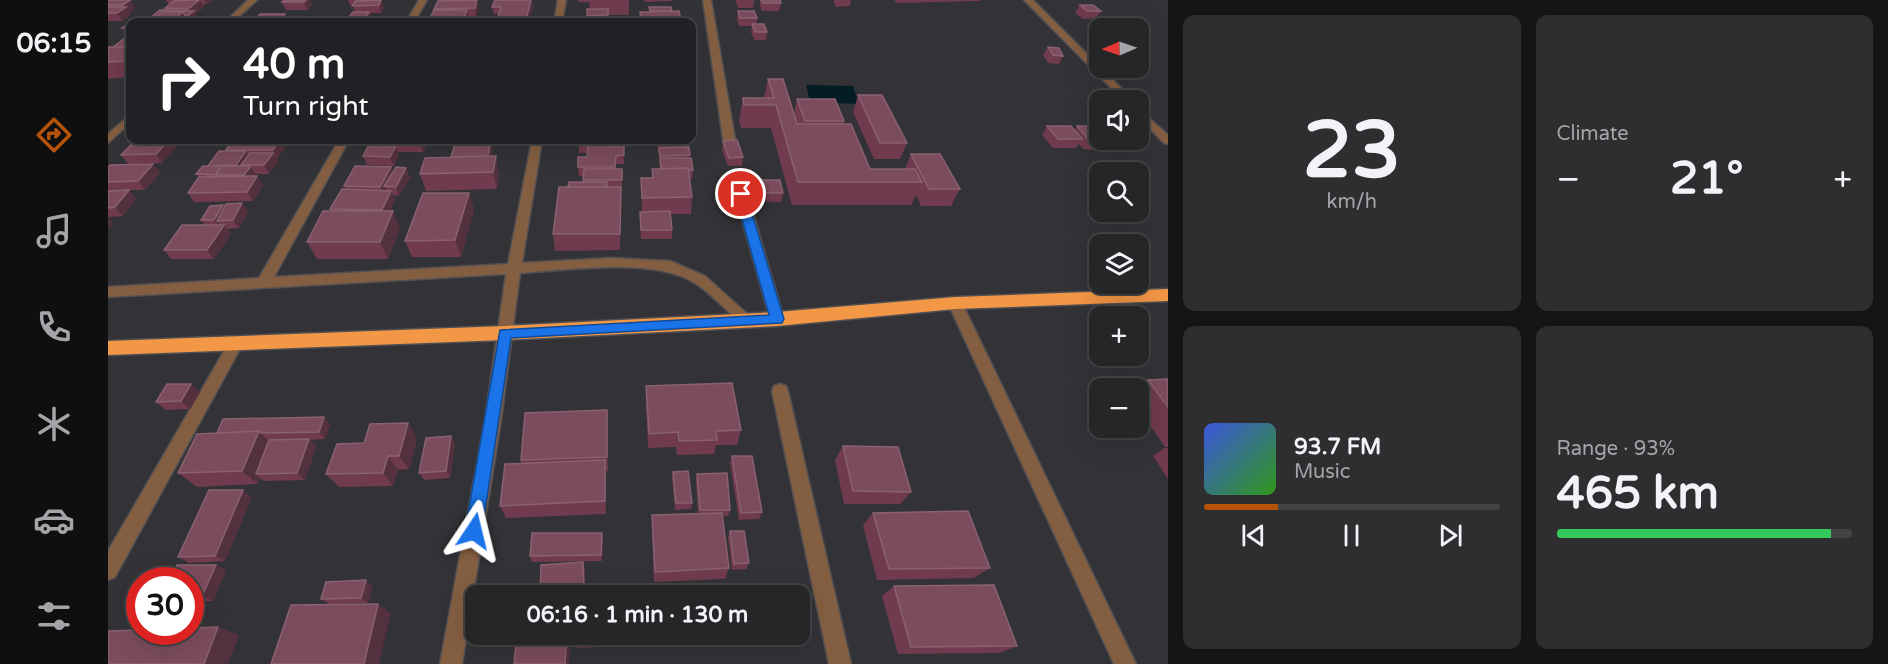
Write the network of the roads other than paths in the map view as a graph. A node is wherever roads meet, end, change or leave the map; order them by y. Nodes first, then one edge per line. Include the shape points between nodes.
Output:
1 (253, 0) edge
2 (423, 0) edge
3 (562, 0) edge
4 (707, 0) edge
5 (1028, 0) edge
6 (233, 18) edge
7 (412, 18) edge
8 (559, 18) edge
9 (1118, 90) edge
10 (126, 122) edge
11 (1149, 122) edge
12 (108, 140) edge
13 (1168, 141) edge
14 (342, 144) edge
15 (536, 144) edge
16 (730, 145) edge
17 (735, 173) dead end
18 (514, 269) junction
19 (264, 282) junction
20 (108, 292) edge
21 (1168, 295) edge
22 (955, 303) junction
23 (746, 319) junction
24 (777, 319) junction
25 (505, 333) junction
26 (236, 343) junction
27 (108, 348) edge
28 (780, 391) dead end
29 (108, 570) edge
30 (451, 664) edge
31 (840, 664) edge
32 (1125, 664) edge

1 - 6 street
2 - 7 street
3 - 8 street
4 - 16 street
5 - 9 street
10 - 12 street
11 - 13 street
14 - 19 street
15 - 18 street
17 - 24 street
18 - 19 street
18 - 23 street via 611,263 670,266 700,280
18 - 25 street
19 - 20 street
21 - 22 highway
22 - 24 highway
22 - 32 street
23 - 24 highway
23 - 25 highway
25 - 26 highway
25 - 30 street
26 - 27 highway
26 - 29 street
28 - 31 street

